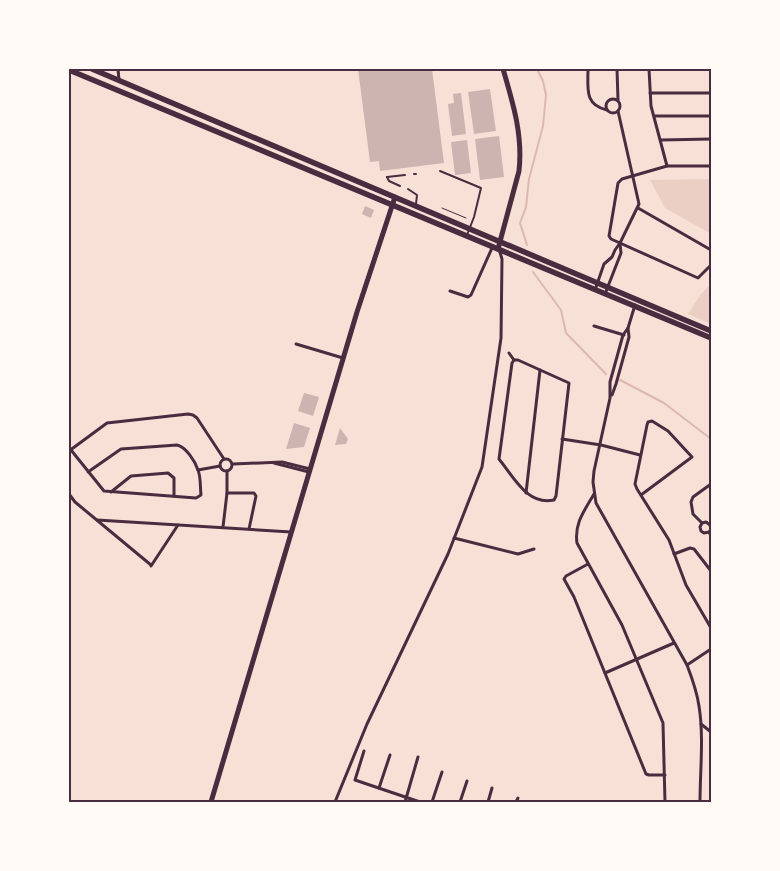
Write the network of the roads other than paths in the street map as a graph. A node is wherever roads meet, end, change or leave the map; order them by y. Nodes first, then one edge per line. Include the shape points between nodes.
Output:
1 (92, 69) edge
2 (118, 69) edge
3 (503, 69) edge
4 (588, 69) edge
5 (617, 69) edge
6 (649, 69) edge
7 (711, 69) edge
8 (69, 70) edge
9 (119, 80) junction
10 (650, 93) junction
11 (711, 93) edge
12 (618, 101) junction
13 (607, 110) junction
14 (616, 112) junction
15 (655, 116) junction
16 (711, 116) edge
17 (711, 139) edge
18 (660, 140) junction
19 (308, 160) junction
20 (667, 166) junction
21 (711, 166) edge
22 (440, 171) dead end
23 (316, 174) junction
24 (405, 175) dead end
25 (633, 176) junction
26 (400, 186) dead end
27 (408, 190) dead end
28 (395, 196) junction
29 (415, 205) junction
30 (391, 206) junction
31 (638, 208) junction
32 (469, 229) junction
33 (466, 237) junction
34 (620, 243) junction
35 (497, 246) junction
36 (711, 250) edge
37 (711, 265) edge
38 (598, 283) junction
39 (595, 290) junction
40 (606, 290) junction
41 (450, 291) dead end
42 (636, 303) junction
43 (594, 326) dead end
44 (628, 328) junction
45 (711, 330) edge
46 (623, 335) junction
47 (629, 337) junction
48 (711, 338) edge
49 (296, 344) dead end
50 (620, 346) junction
51 (626, 348) junction
52 (509, 353) dead end
53 (344, 358) junction
54 (516, 360) junction
55 (540, 370) junction
56 (613, 373) junction
57 (619, 375) junction
58 (610, 398) junction
59 (562, 439) junction
60 (601, 446) junction
61 (70, 450) edge
62 (640, 455) junction
63 (224, 459) junction
64 (233, 464) junction
65 (220, 466) junction
66 (198, 470) junction
67 (310, 470) junction
68 (227, 471) junction
69 (88, 472) junction
70 (711, 484) edge
71 (111, 492) junction
72 (227, 493) junction
73 (526, 493) junction
74 (595, 493) junction
75 (69, 494) edge
76 (174, 496) junction
77 (641, 496) junction
78 (97, 520) junction
79 (702, 523) junction
80 (178, 524) junction
81 (711, 524) edge
82 (223, 528) junction
83 (250, 529) junction
84 (291, 532) junction
85 (710, 534) edge
86 (454, 538) junction
87 (534, 548) dead end
88 (674, 554) junction
89 (588, 564) junction
90 (711, 571) edge
91 (711, 628) edge
92 (674, 643) junction
93 (711, 649) edge
94 (638, 660) junction
95 (687, 665) junction
96 (605, 673) junction
97 (701, 724) junction
98 (711, 732) edge
99 (364, 751) dead end
100 (390, 755) dead end
101 (418, 757) dead end
102 (442, 772) dead end
103 (665, 775) junction
104 (467, 781) dead end
105 (379, 788) junction
106 (492, 788) dead end
107 (518, 798) dead end
108 (406, 800) edge
109 (211, 802) edge
110 (335, 802) edge
111 (420, 802) edge
112 (432, 802) edge
113 (460, 802) edge
114 (488, 802) edge
115 (516, 802) edge
116 (665, 802) edge
117 (700, 802) edge

1 - 9 highway
2 - 9 street
3 - 35 main road via 518,123 520,157
4 - 13 street via 590,100
5 - 12 street
6 - 7 street
6 - 10 street
8 - 23 highway
9 - 19 highway
10 - 11 street
10 - 15 street
12 - 13 street via 609,100
12 - 14 street via 620,107
13 - 14 street
14 - 25 street
15 - 16 street
15 - 18 street
17 - 18 street
18 - 20 street
19 - 23 lane
19 - 28 highway
20 - 21 street
20 - 25 street
22 - 32 lane via 481,188
23 - 30 highway
24 - 26 lane via 387,177
25 - 31 street
25 - 34 street via 618,183 609,236
27 - 29 lane via 417,195
28 - 29 highway
28 - 30 main road
29 - 32 highway
30 - 33 highway
30 - 53 main road
31 - 34 street
31 - 36 street
32 - 33 lane
32 - 35 highway
33 - 35 highway
34 - 37 street via 698,278
34 - 38 street via 604,264
34 - 40 street via 621,253
35 - 38 highway
35 - 39 highway
35 - 41 street via 471,295 468,297
35 - 86 street via 502,259 501,338 482,467
38 - 39 street
38 - 40 highway
39 - 40 highway
40 - 42 highway
42 - 44 street
42 - 45 highway
42 - 48 highway
43 - 46 street
44 - 46 street
44 - 47 street
46 - 47 street
46 - 50 street
47 - 51 street
49 - 53 street
50 - 51 street
50 - 56 street
51 - 57 street
52 - 54 street
53 - 67 main road
54 - 55 street
54 - 73 street via 512,363 499,459
55 - 59 street via 569,383
55 - 73 street
56 - 57 street
56 - 58 street
57 - 58 street
58 - 60 street
59 - 60 street
59 - 73 street via 554,500 530,497
60 - 62 street
60 - 74 street via 594,471
61 - 63 street via 107,423 188,414 197,418
61 - 69 street
62 - 77 street via 635,484
62 - 77 street via 648,422 652,421 668,431 692,457
63 - 64 street via 231,460
63 - 65 street
64 - 67 street via 282,462
64 - 68 street
65 - 66 street
65 - 68 street
66 - 69 street via 182,446 177,445 121,448
66 - 76 street via 199,497
67 - 84 main road
68 - 72 street
69 - 71 street via 104,490
70 - 79 street via 691,502 693,514
71 - 76 street
71 - 76 street via 131,476 168,473 174,478
72 - 82 street
72 - 83 street via 254,493 256,496
74 - 89 street via 580,518 576,534
74 - 92 street via 600,512
75 - 78 street
77 - 88 street via 669,540
78 - 80 street
78 - 80 street via 151,566
79 - 81 street
79 - 85 street via 701,531
80 - 82 street
81 - 85 street
82 - 83 street
83 - 84 street
84 - 109 main road
86 - 87 street via 518,554
86 - 110 street via 367,724
88 - 90 street via 694,549
88 - 91 street via 686,585
89 - 94 street
89 - 96 street via 564,579
92 - 94 street
92 - 95 street
93 - 95 street
94 - 96 street
94 - 103 street via 664,723
95 - 97 street via 699,704
96 - 103 street via 646,774
97 - 98 street
97 - 117 street
99 - 105 street via 355,780
100 - 105 street
101 - 108 street
102 - 112 street
103 - 116 street
104 - 113 street
105 - 108 street
106 - 114 street
107 - 115 street
108 - 111 street

